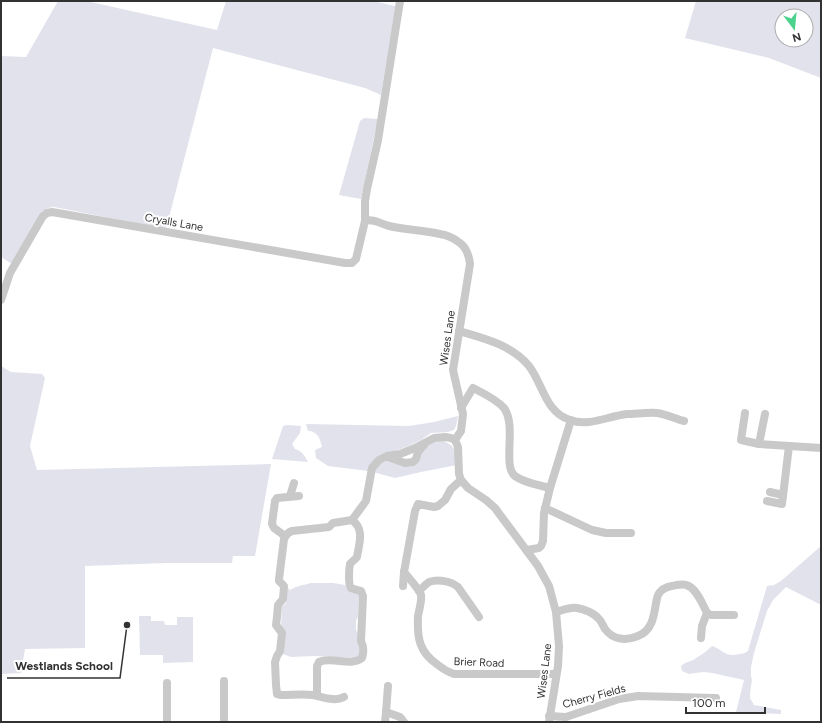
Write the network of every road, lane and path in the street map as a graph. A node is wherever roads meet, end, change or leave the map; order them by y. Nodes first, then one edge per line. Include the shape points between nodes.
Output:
1 (400, 1) edge
2 (365, 220) junction
3 (1, 300) edge
4 (459, 331) junction
5 (462, 408) junction
6 (745, 413) dead end
7 (765, 414) dead end
8 (571, 420) junction
9 (684, 421) dead end
10 (455, 440) junction
11 (774, 440) dead end
12 (760, 441) junction
13 (425, 443) junction
14 (789, 446) junction
15 (821, 448) edge
16 (387, 456) junction
17 (461, 480) junction
18 (294, 483) dead end
19 (550, 488) junction
20 (770, 492) dead end
21 (783, 494) junction
22 (290, 496) junction
23 (299, 496) dead end
24 (767, 501) dead end
25 (545, 508) junction
26 (352, 520) junction
27 (631, 533) dead end
28 (286, 536) junction
29 (527, 550) junction
30 (404, 572) junction
31 (403, 586) dead end
32 (418, 591) junction
33 (556, 612) junction
34 (707, 613) junction
35 (734, 615) dead end
36 (479, 617) dead end
37 (701, 638) dead end
38 (556, 674) junction
39 (224, 681) dead end
40 (167, 683) dead end
41 (388, 686) dead end
42 (314, 696) junction
43 (342, 696) dead end
44 (716, 698) dead end
45 (386, 712) junction
46 (549, 719) edge
47 (167, 722) edge
48 (224, 722) edge
49 (385, 722) edge
50 (404, 722) edge

1 - 2 street via 378,140 365,201
2 - 3 street, Cryalls Lane via 356,259 352,263 47,213 10,274
2 - 4 street, Wises Lane via 441,234 460,243 468,254 470,264
4 - 5 street, Wises Lane via 452,370
4 - 8 street via 511,350 529,366 551,406 557,413
5 - 10 street, Wises Lane via 461,431
5 - 19 street via 473,388 503,407 510,424 510,466 513,474 519,479
6 - 12 street via 744,438
7 - 12 street
8 - 9 street via 597,421 626,414 657,413
8 - 19 street
10 - 13 street via 440,437
10 - 17 street via 459,450
11 - 12 street
12 - 14 street
13 - 16 street via 400,454
13 - 16 street via 413,462 406,463
14 - 15 street
14 - 21 street
16 - 26 street via 372,468 366,501
17 - 29 street, Wises Lane via 495,508
17 - 30 street via 451,489 442,504 434,507 418,504
18 - 22 street
19 - 25 street
20 - 21 street
21 - 24 street via 782,504
22 - 23 street
22 - 28 street via 277,498 272,519 274,528
25 - 27 street via 592,530
25 - 29 street via 541,546
26 - 28 street via 333,523 329,527 292,531
26 - 42 street via 361,535 357,559 350,565 349,584 361,591 363,596 361,641 364,654 356,662 319,662
28 - 42 street via 279,579 284,586 283,599 278,605 276,625 282,633 280,651 275,662 276,692 281,696
29 - 33 street, Wises Lane via 545,576
30 - 31 street
30 - 32 street
32 - 36 street via 429,582 454,583
32 - 38 street, Brier Road via 421,595 418,614 421,646 430,660 444,670 461,674
33 - 34 street via 578,608 599,619 614,637 632,638 644,633 652,622 657,596 663,589 686,585 695,591
33 - 38 street, Wises Lane via 559,646
34 - 35 street
34 - 37 street
38 - 46 street, Wises Lane
39 - 48 street
40 - 47 street
41 - 45 street
42 - 43 street via 325,699
44 - 46 street, Cherry Fields via 633,697 619,699 566,717
45 - 49 street
45 - 50 street via 400,717

